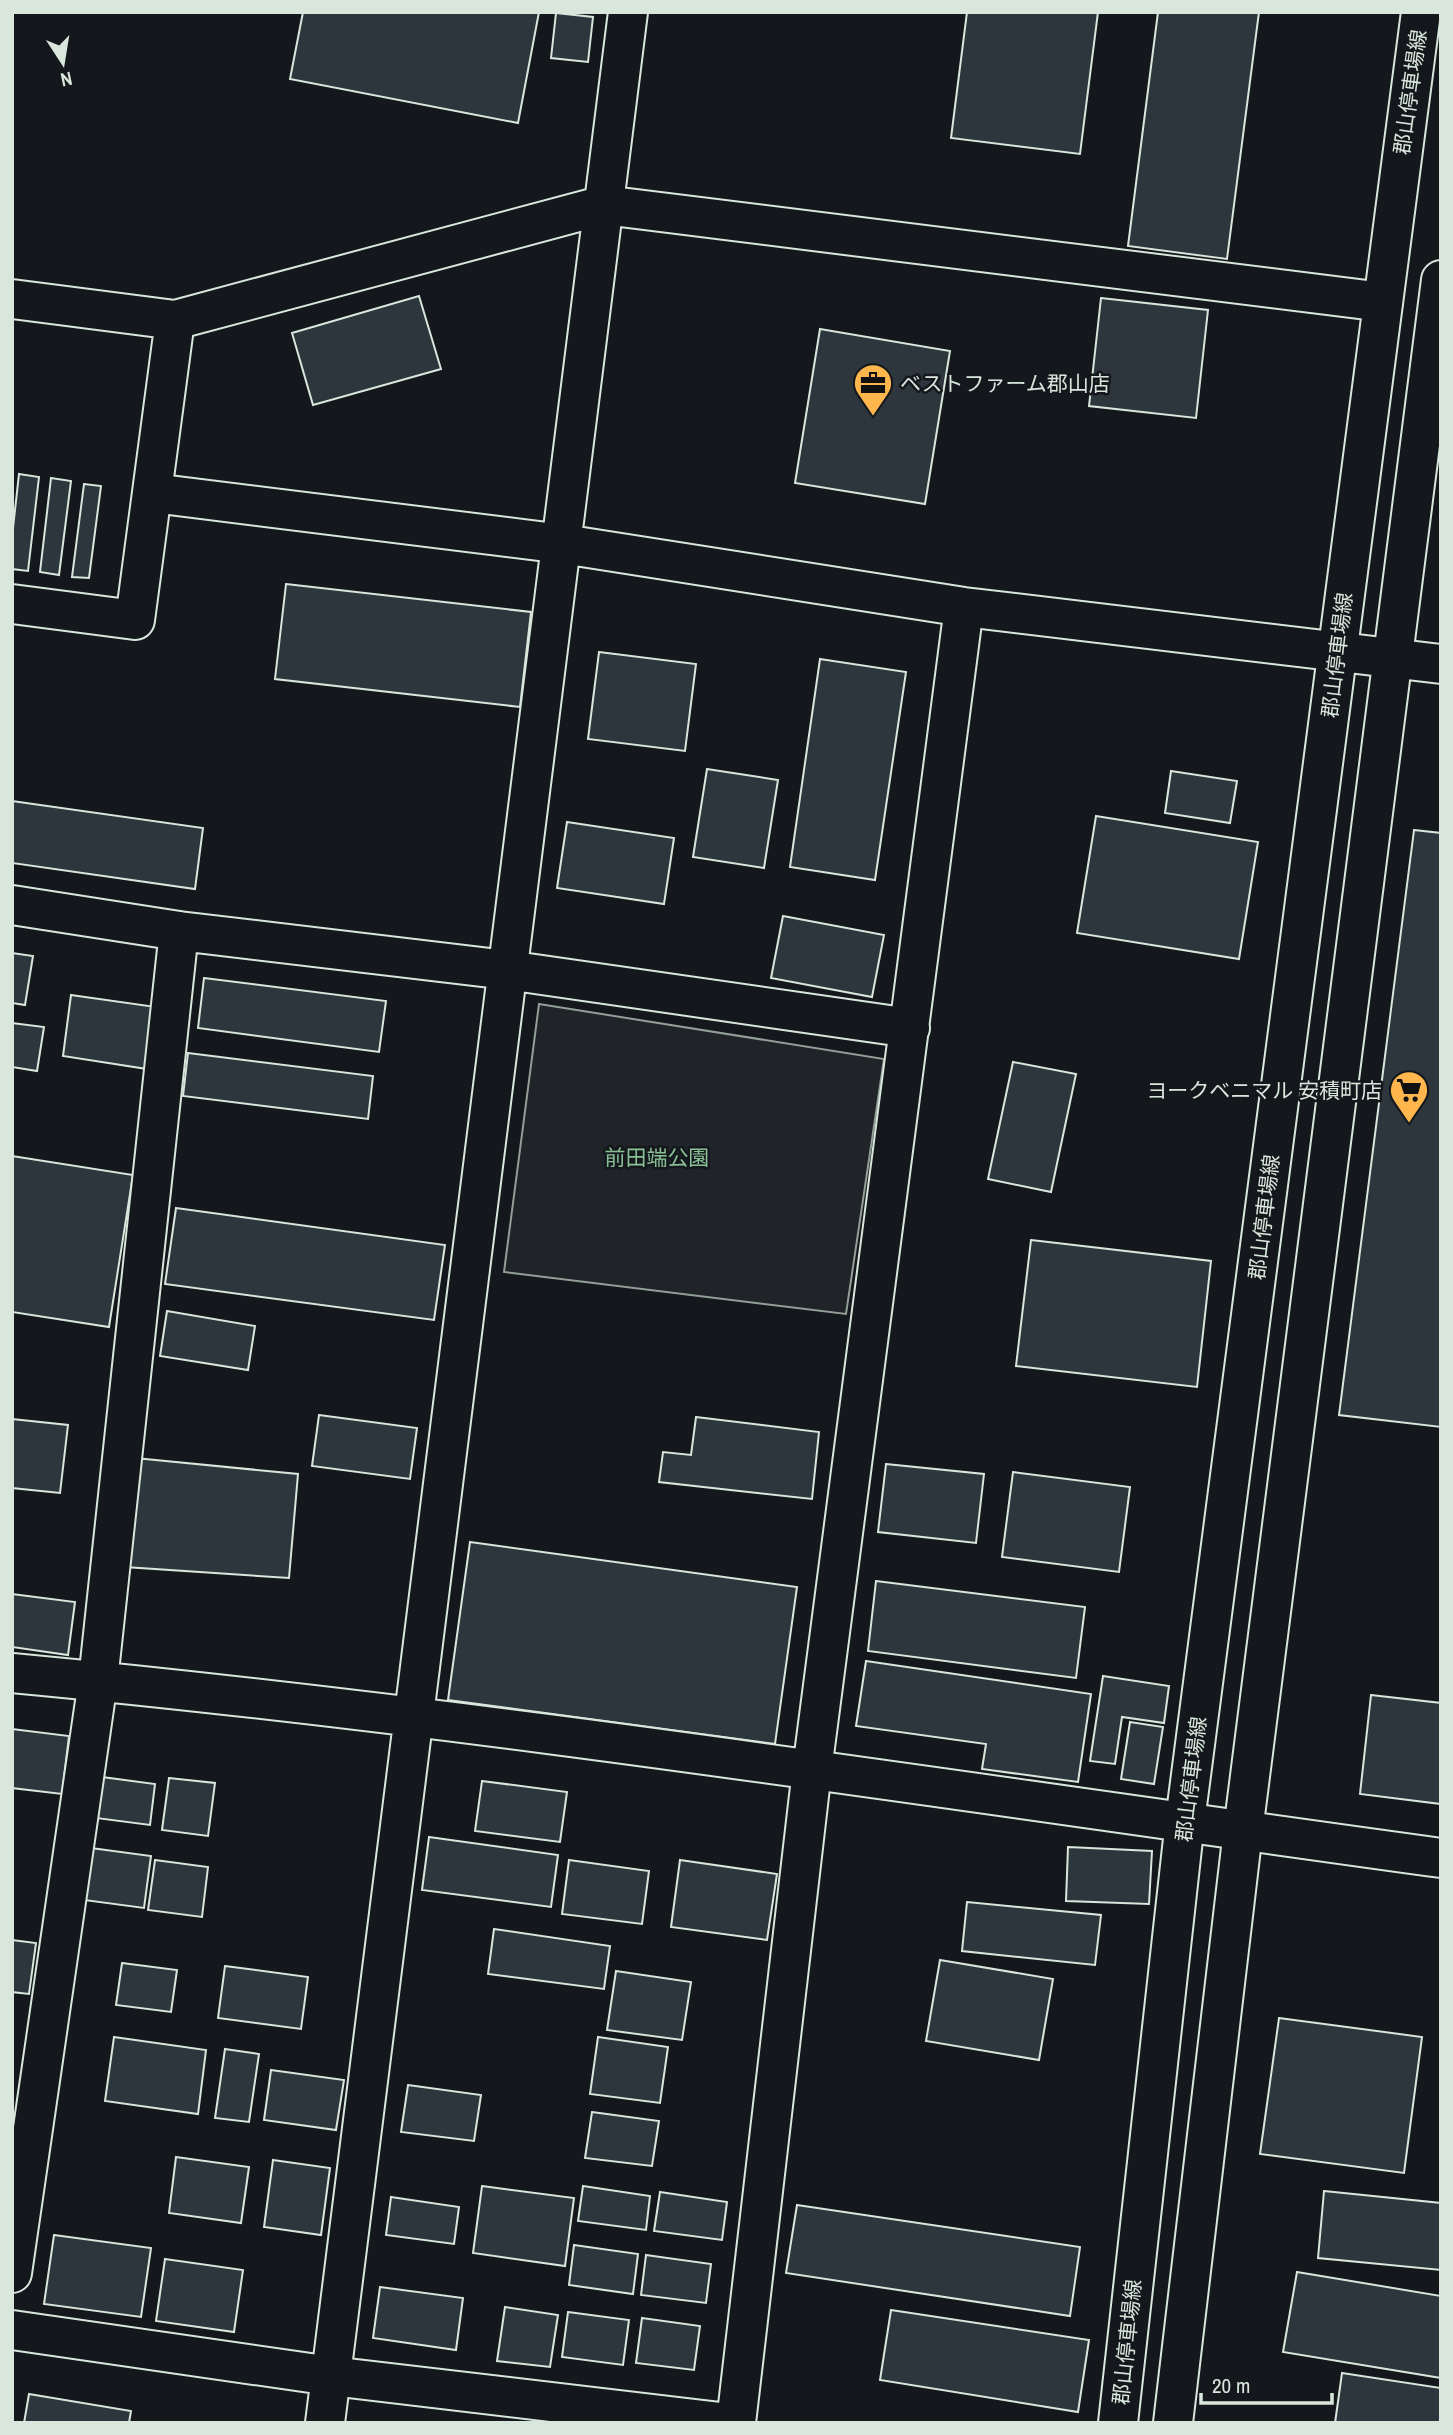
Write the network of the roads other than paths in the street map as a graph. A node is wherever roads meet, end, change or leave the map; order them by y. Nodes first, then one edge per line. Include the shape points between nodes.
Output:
1 (628, 12) edge
2 (1421, 12) edge
3 (604, 205) junction
4 (1441, 280) edge
5 (12, 299) edge
6 (1383, 302) junction
7 (175, 320) junction
8 (153, 493) junction
9 (563, 544) junction
10 (12, 604) edge
11 (964, 607) junction
12 (1337, 652) junction
13 (1394, 659) junction
14 (1441, 664) edge
15 (12, 905) edge
16 (179, 931) junction
17 (507, 971) junction
18 (910, 1028) junction
19 (12, 1673) edge
20 (99, 1681) junction
21 (413, 1718) junction
22 (812, 1770) junction
23 (1185, 1821) junction
24 (1243, 1831) junction
25 (1441, 1858) edge
26 (12, 2273) edge
27 (12, 2330) edge
28 (331, 2376) junction
29 (325, 2423) edge
30 (729, 2423) edge
31 (736, 2423) edge
32 (1118, 2423) edge
33 (1173, 2423) edge

1 - 3 street
2 - 6 street, 郡山停車場線
3 - 6 street
3 - 7 street
3 - 9 street
4 - 13 street
5 - 7 street
6 - 12 street, 郡山停車場線
7 - 8 street
8 - 9 street
8 - 10 street via 135,620
9 - 11 street
9 - 17 street
11 - 12 street
11 - 18 street
12 - 13 street
12 - 23 street, 郡山停車場線
13 - 14 street
13 - 24 street
15 - 16 street
16 - 17 street
16 - 20 street
17 - 18 street
17 - 21 street
18 - 22 street
19 - 20 street
20 - 21 street
20 - 26 street
21 - 22 street
21 - 28 street
22 - 23 street
22 - 31 street
23 - 24 street
23 - 32 street, 郡山停車場線
24 - 25 street
24 - 33 street
27 - 28 street
28 - 29 street
28 - 30 street

